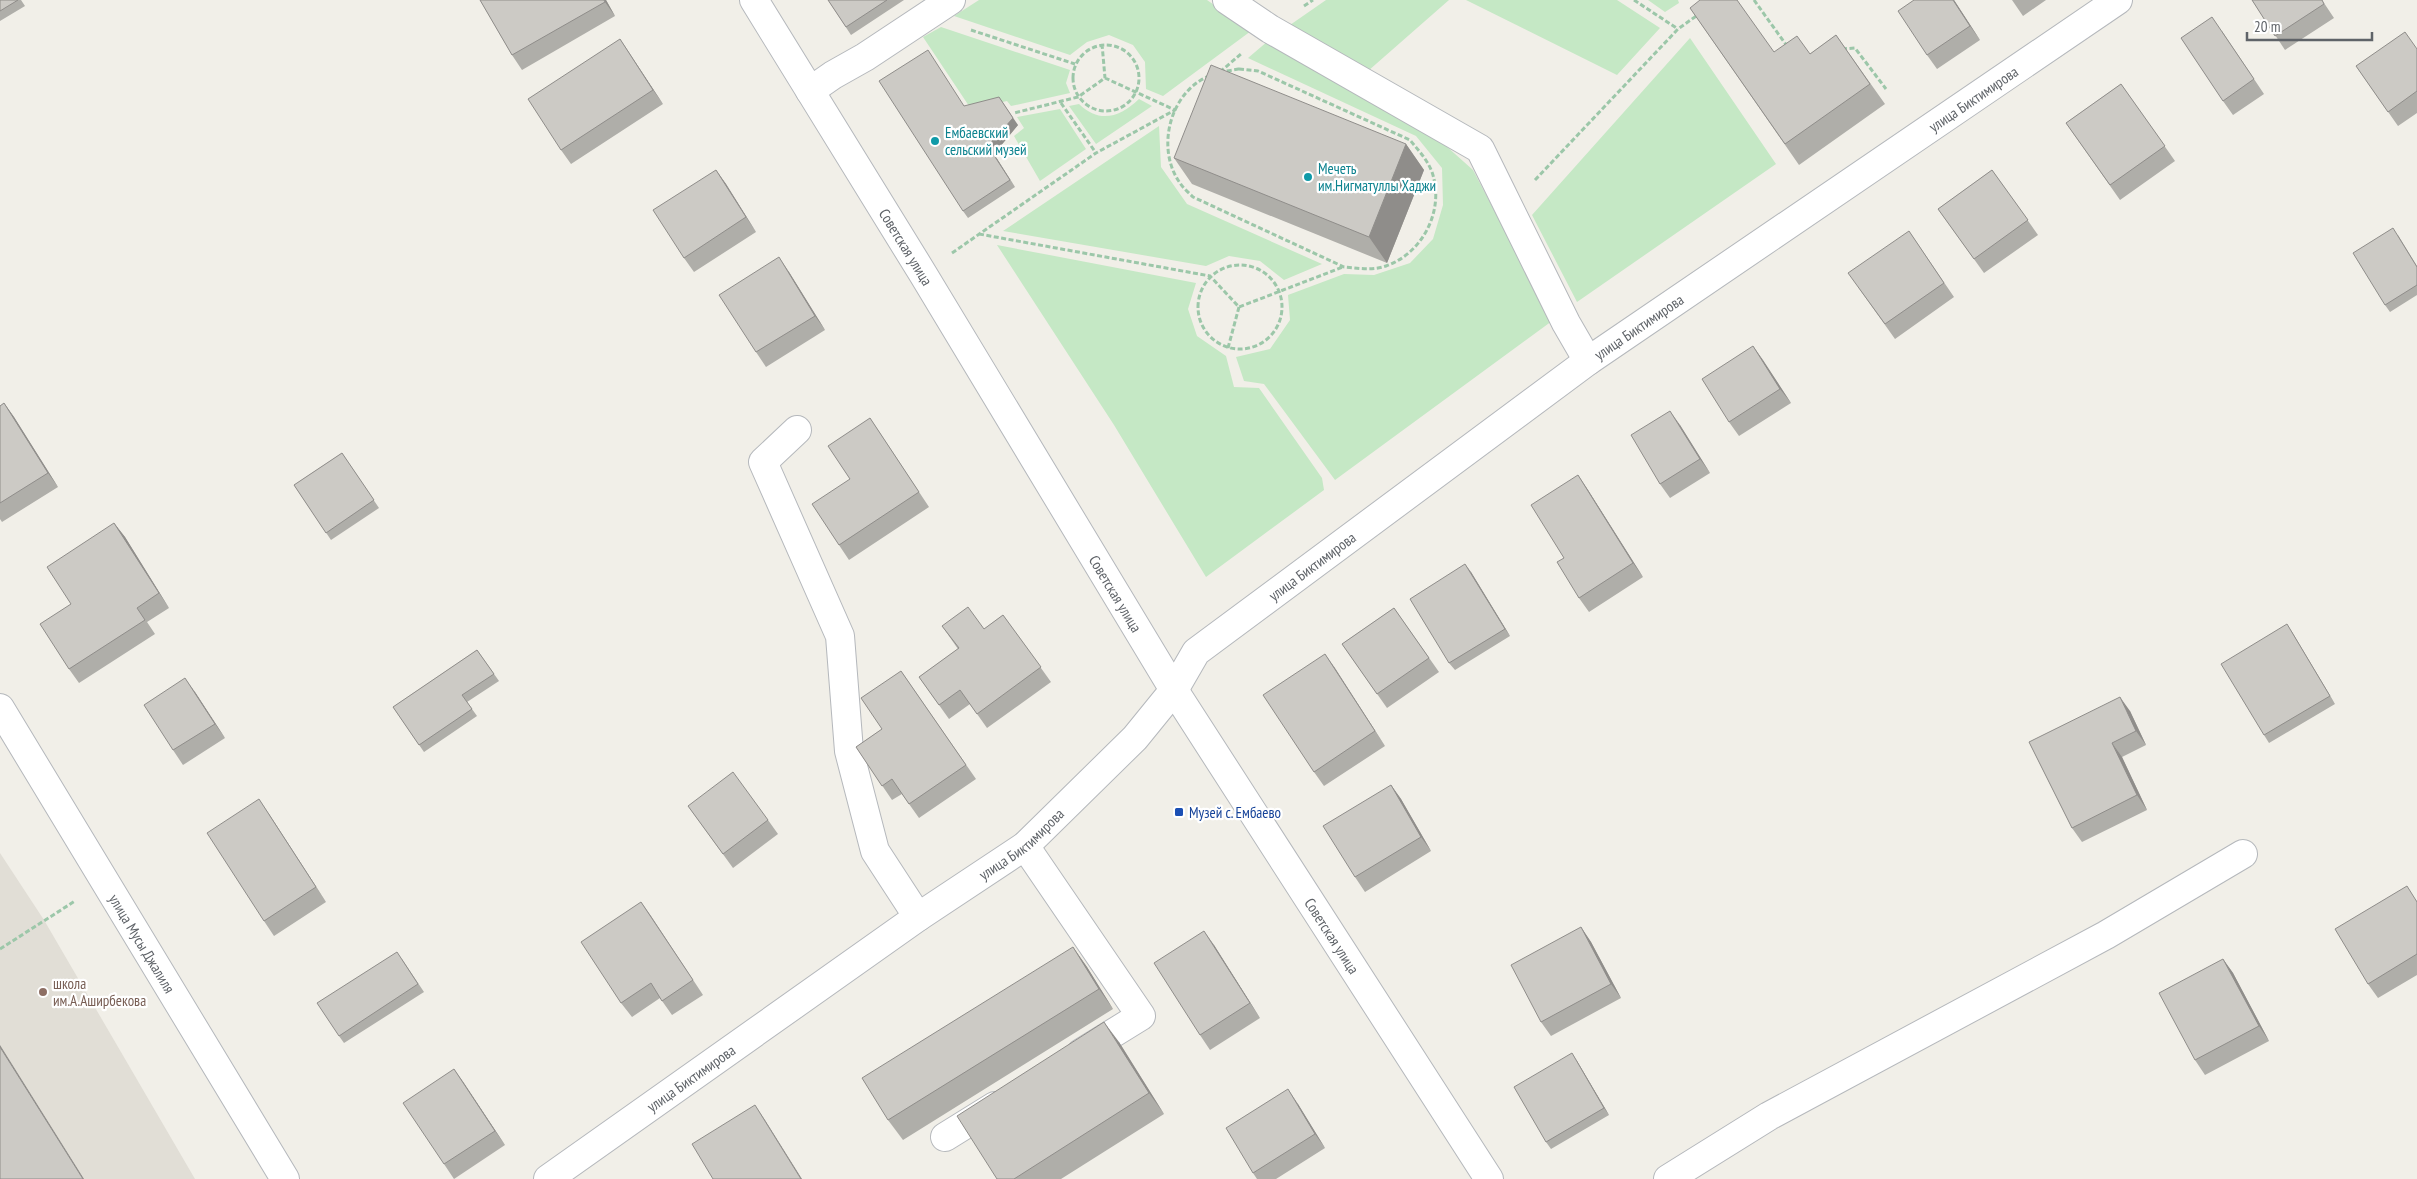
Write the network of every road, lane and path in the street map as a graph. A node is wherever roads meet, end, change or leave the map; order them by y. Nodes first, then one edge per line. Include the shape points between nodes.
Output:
1 (754, 0) edge
2 (951, 0) edge
3 (1227, 0) edge
4 (1634, 0) edge
5 (1754, 0) edge
6 (2118, 0) edge
7 (1702, 12) edge
8 (928, 15) junction
9 (1678, 29) junction
10 (1102, 44) junction
11 (1838, 50) edge
12 (1793, 54) edge
13 (1075, 64) junction
14 (1105, 78) junction
15 (1886, 89) dead end
16 (810, 92) junction
17 (1137, 92) junction
18 (1078, 97) junction
19 (1062, 103) junction
20 (1175, 110) junction
21 (1014, 113) dead end
22 (1096, 153) junction
23 (1509, 208) junction
24 (979, 234) junction
25 (1344, 267) junction
26 (923, 274) junction
27 (1210, 276) junction
28 (1280, 292) junction
29 (1239, 307) junction
30 (1228, 348) junction
31 (1588, 361) junction
32 (797, 430) dead end
33 (1174, 690) junction
34 (0, 708) edge
35 (1025, 846) junction
36 (2243, 854) dead end
37 (80, 898) dead end
38 (918, 917) junction
39 (0, 949) edge
40 (1056, 1068) edge
41 (1013, 1095) edge
42 (945, 1137) dead end
43 (285, 1179) edge
44 (548, 1179) edge
45 (1489, 1179) edge
46 (1668, 1179) edge

1 - 16 street, Советская улица
2 - 8 street
3 - 23 street via 1270,29 1480,149
4 - 9 path
5 - 12 path
6 - 31 street, улица Биктимирова
7 - 9 path
8 - 13 path
8 - 16 street
9 - 23 path
10 - 13 path via 1086,51
10 - 14 path
10 - 17 path via 1116,46 1129,53 1137,64 1140,78
11 - 15 path via 1855,48
13 - 18 path via 1072,81
14 - 17 path
14 - 18 path
16 - 26 street, Советская улица
17 - 18 path via 1128,104 1102,112 1089,107
17 - 20 path
18 - 19 path
19 - 21 path
19 - 22 path
20 - 22 path
20 - 25 path via 1169,128 1171,166 1193,198
20 - 25 path via 1186,93 1201,80 1219,72 1238,69 1258,71 1410,140 1432,172 1436,191 1429,229 1402,258 1385,266 1366,269
22 - 24 path
23 - 31 street
24 - 26 path
24 - 27 path
25 - 28 path
26 - 33 street, Советская улица
27 - 28 path via 1224,267 1240,264 1257,268 1271,277
27 - 29 path
27 - 30 path via 1199,291 1197,309 1201,326 1212,340
28 - 29 path
28 - 30 path via 1283,307 1280,323 1271,336 1244,350
29 - 30 path
31 - 33 street, улица Биктимирова via 1196,652
32 - 38 street via 762,462 840,636 849,751 875,851
33 - 35 street, улица Биктимирова via 1135,738
33 - 45 street, Советская улица
34 - 43 street, улица Мусы Джалиля
35 - 38 street, улица Биктимирова
35 - 40 street via 1140,1016
36 - 46 street via 2106,935 1769,1116
37 - 39 path
38 - 44 street, улица Биктимирова
41 - 42 street

